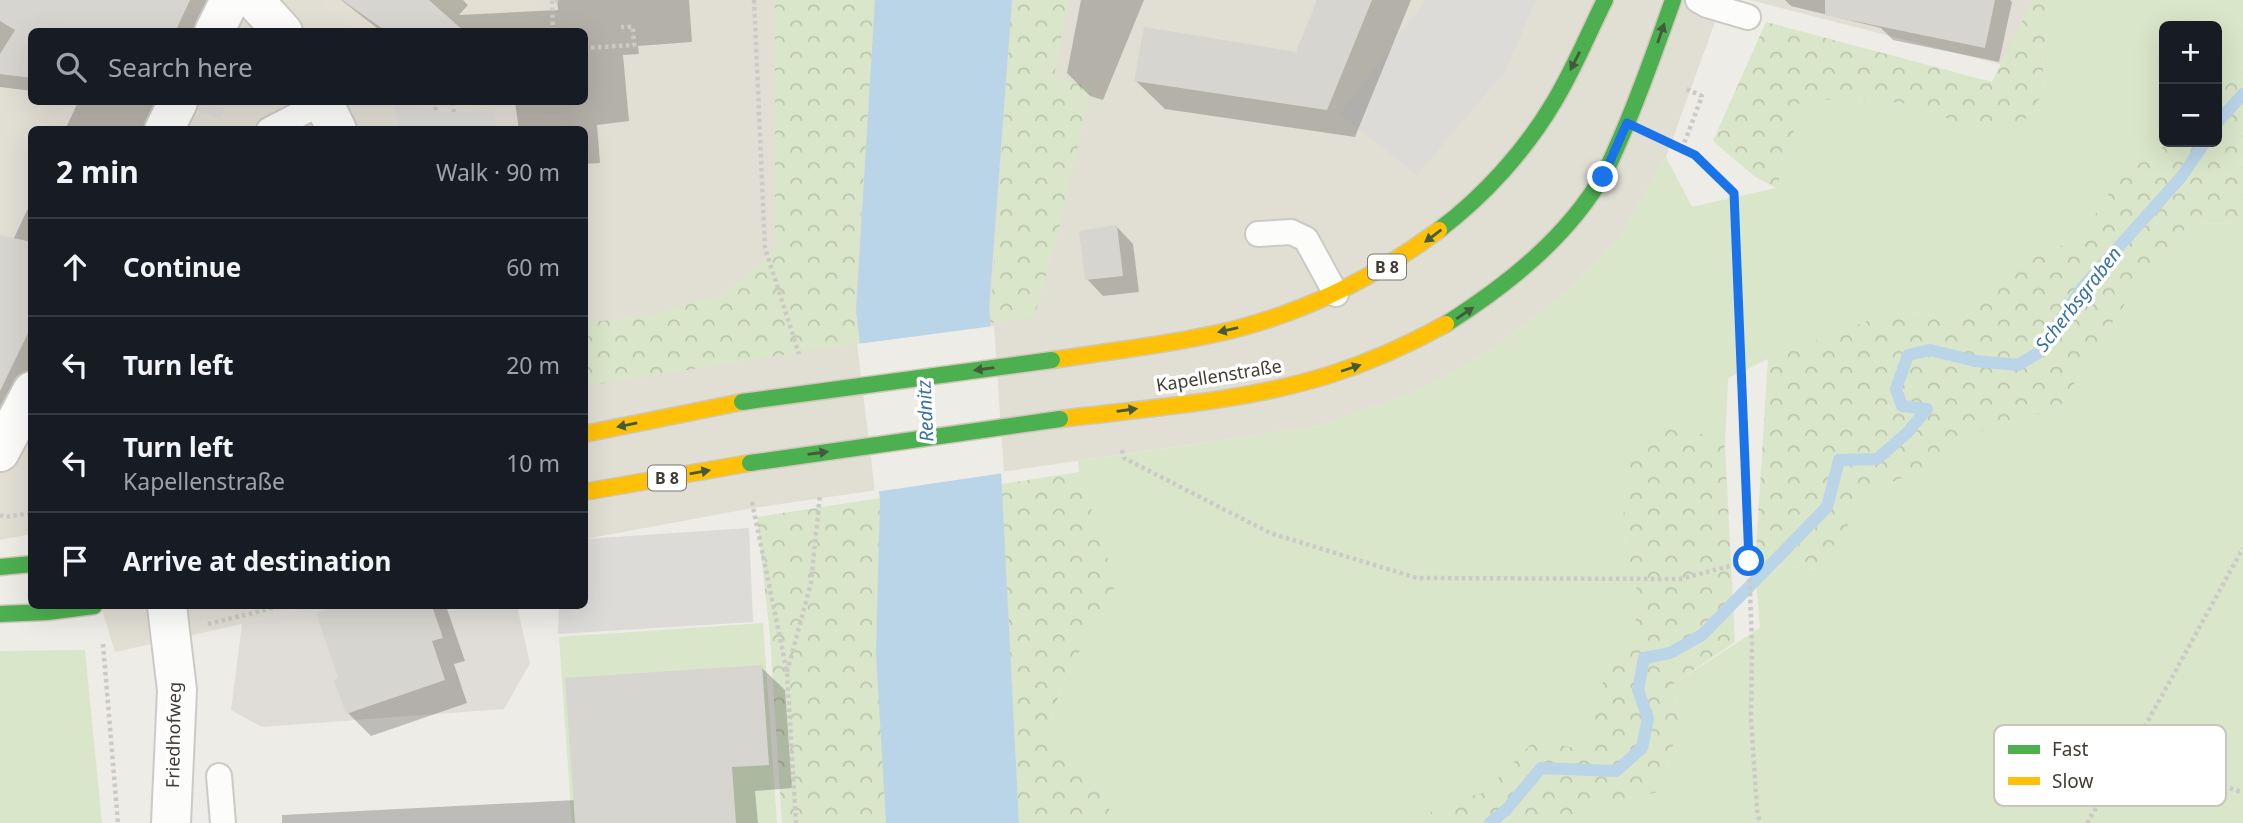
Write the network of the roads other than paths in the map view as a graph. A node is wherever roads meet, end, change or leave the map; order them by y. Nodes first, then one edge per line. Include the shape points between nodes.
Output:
1 (230, 0) edge
2 (254, 0) edge
3 (1605, 0) edge
4 (1673, 0) edge
5 (1698, 0) edge
6 (1748, 17) dead end
7 (216, 28) edge
8 (279, 28) edge
9 (176, 105) edge
10 (317, 105) edge
11 (324, 105) edge
12 (166, 126) edge
13 (278, 126) edge
14 (335, 126) edge
15 (1258, 234) dead end
16 (1336, 294) junction
17 (28, 399) edge
18 (588, 433) edge
19 (0, 452) edge
20 (588, 491) edge
21 (28, 564) edge
22 (0, 567) edge
23 (70, 609) edge
24 (167, 609) edge
25 (0, 614) edge
26 (219, 776) dead end
27 (171, 823) edge
28 (223, 823) edge

1 - 7 street
2 - 8 street
3 -> 16 main road, B 8 via 1549,111 1502,173 1436,234
20 -> 4 main road, Kapellenstraße / B 8, bridge via 750,463 1245,394 1370,362 1449,324 1522,269 1558,233 1603,177
5 - 6 lane
9 - 12 street
10 - 13 lane
11 - 14 street
15 - 16 lane via 1291,232 1306,239
16 -> 18 main road, B 8, bridge via 1279,316 1194,338 742,402
17 - 19 street
21 - 22 main road
23 - 25 main road
24 - 27 street, Friedhofweg via 177,690
26 - 28 lane

